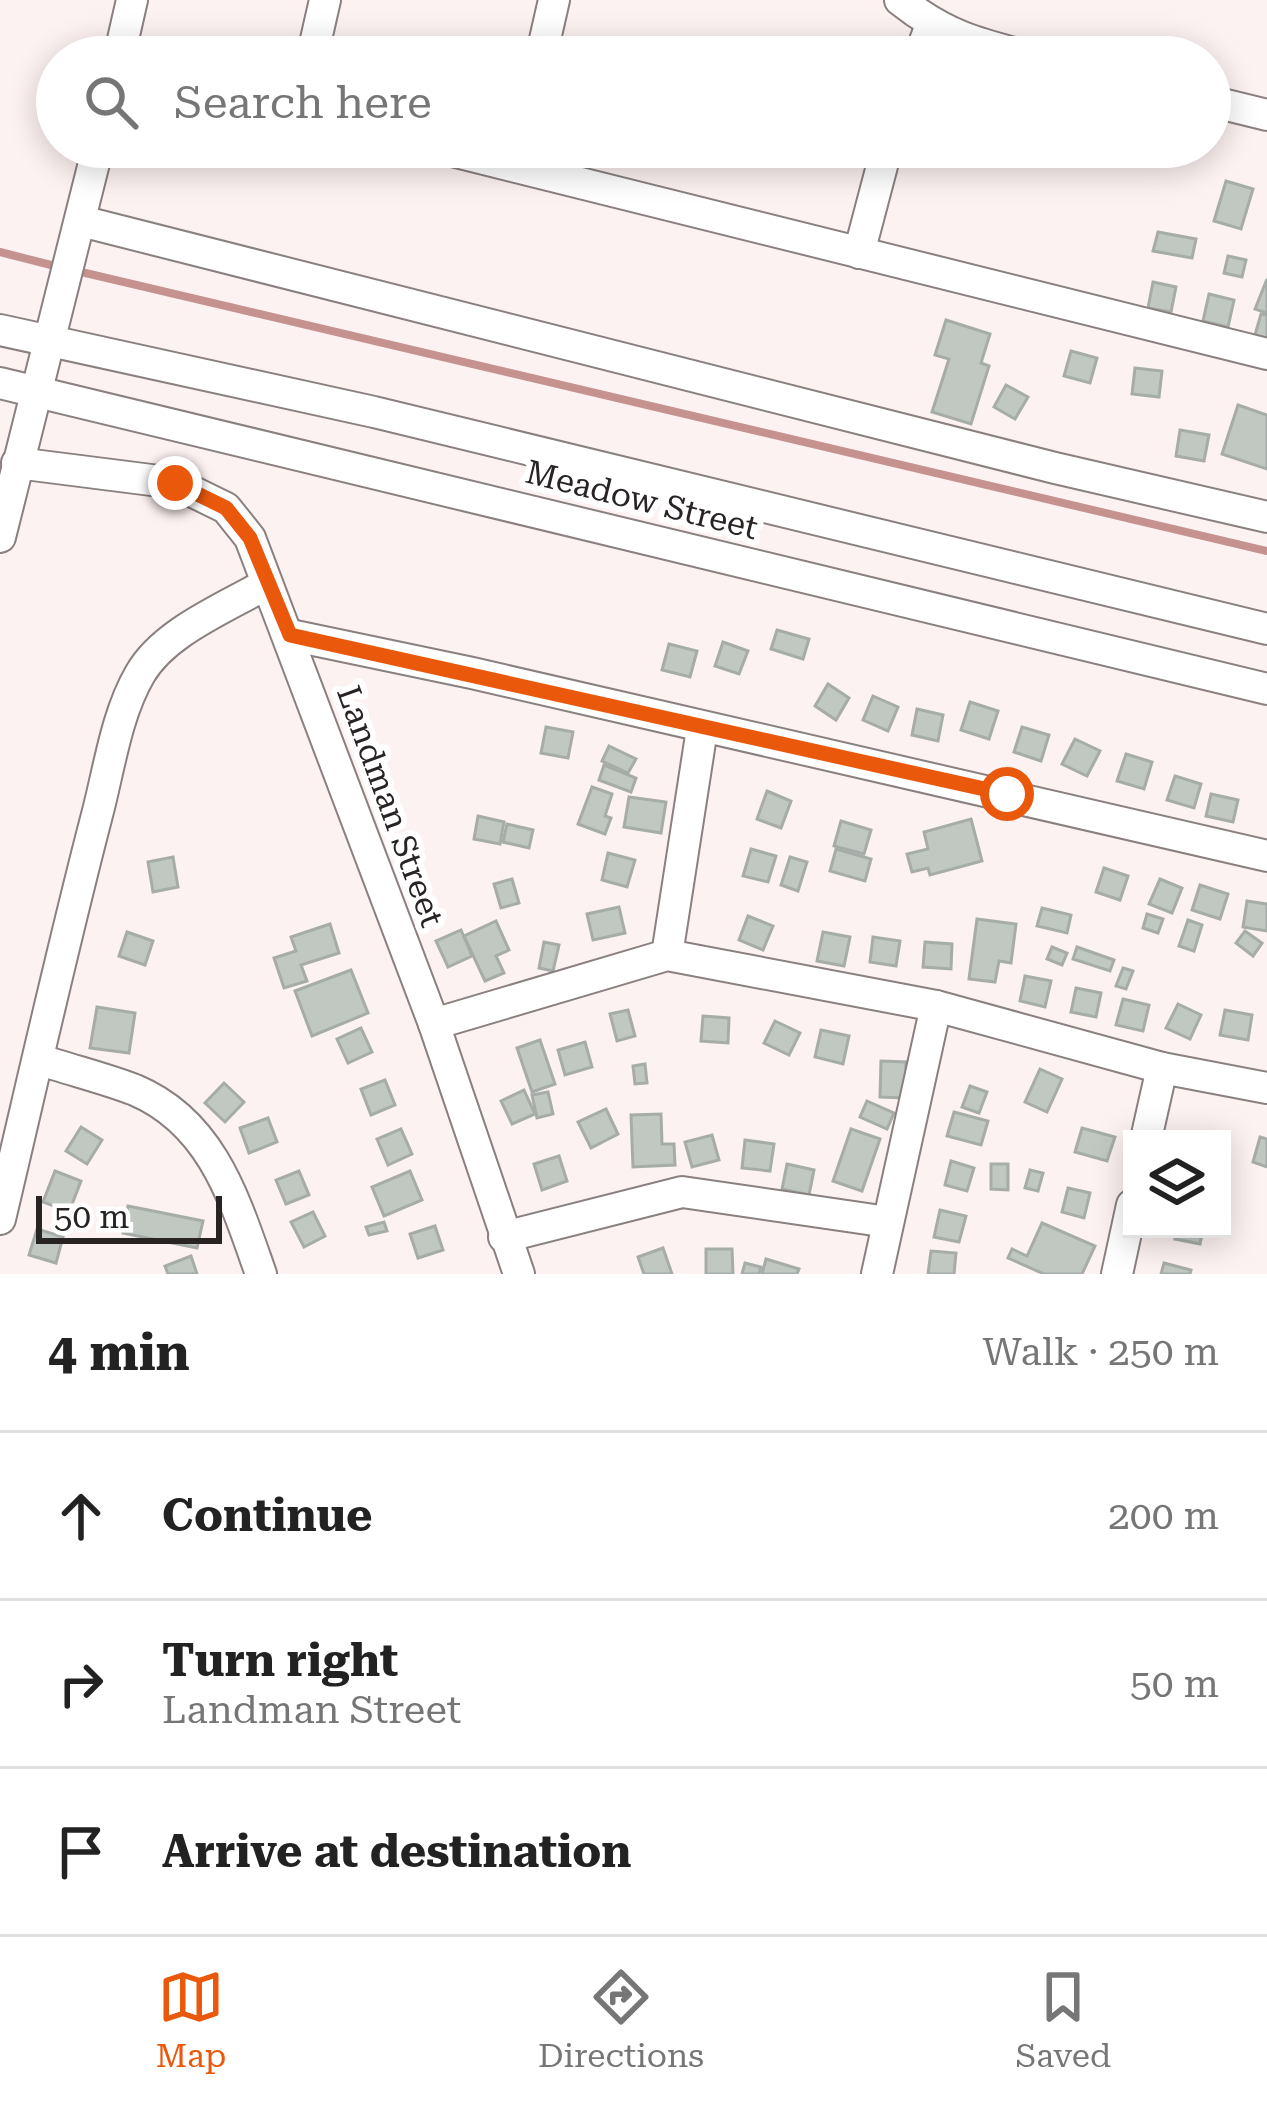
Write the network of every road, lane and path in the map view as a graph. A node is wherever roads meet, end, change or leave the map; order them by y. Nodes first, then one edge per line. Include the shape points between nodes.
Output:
1 (132, 0) edge
2 (325, 0) edge
3 (554, 0) edge
4 (899, 0) edge
5 (932, 25) junction
6 (124, 36) edge
7 (317, 36) edge
8 (546, 36) edge
9 (928, 36) edge
10 (955, 36) edge
11 (1231, 106) edge
12 (1267, 115) edge
13 (93, 168) edge
14 (553, 168) edge
15 (882, 168) edge
16 (80, 225) junction
17 (859, 254) junction
18 (0, 330) edge
19 (52, 342) junction
20 (1267, 354) edge
21 (0, 383) edge
22 (38, 392) junction
23 (17, 463) junction
24 (1267, 517) edge
25 (0, 537) edge
26 (266, 584) junction
27 (1267, 629) edge
28 (290, 635) junction
29 (1267, 688) edge
30 (702, 729) junction
31 (1267, 856) edge
32 (667, 955) junction
33 (936, 1006) junction
34 (434, 1024) junction
35 (38, 1059) junction
36 (1162, 1068) junction
37 (1267, 1088) edge
38 (1148, 1130) edge
39 (0, 1219) edge
40 (888, 1222) junction
41 (505, 1237) junction
42 (1125, 1238) edge
43 (261, 1274) edge
44 (519, 1274) edge
45 (877, 1274) edge
46 (1117, 1274) edge

1 - 6 street
2 - 7 street
3 - 8 street
4 - 5 street
5 - 9 street
5 - 10 street
11 - 12 street
13 - 16 street
14 - 17 street
15 - 17 street
16 - 19 street
16 - 24 street
17 - 20 street
18 - 19 street, Meadow Street
19 - 22 street
19 - 27 street, Meadow Street
21 - 22 street, Meadow Street
22 - 23 street
22 - 29 street, Meadow Street
23 - 25 street
23 - 26 street, Landman Street via 175,483 207,496 250,538
26 - 28 street, Landman Street
26 - 35 street via 191,628 140,673
28 - 30 street
28 - 34 street, Landman Street
30 - 31 street
30 - 32 street
32 - 33 street
32 - 34 street
33 - 36 street
33 - 40 street
34 - 41 street, Landman Street
35 - 39 street
35 - 43 street via 137,1091 178,1115 216,1162
36 - 37 street
36 - 38 street
40 - 41 street via 682,1192
40 - 45 street
41 - 44 street, Landman Street
42 - 46 street

